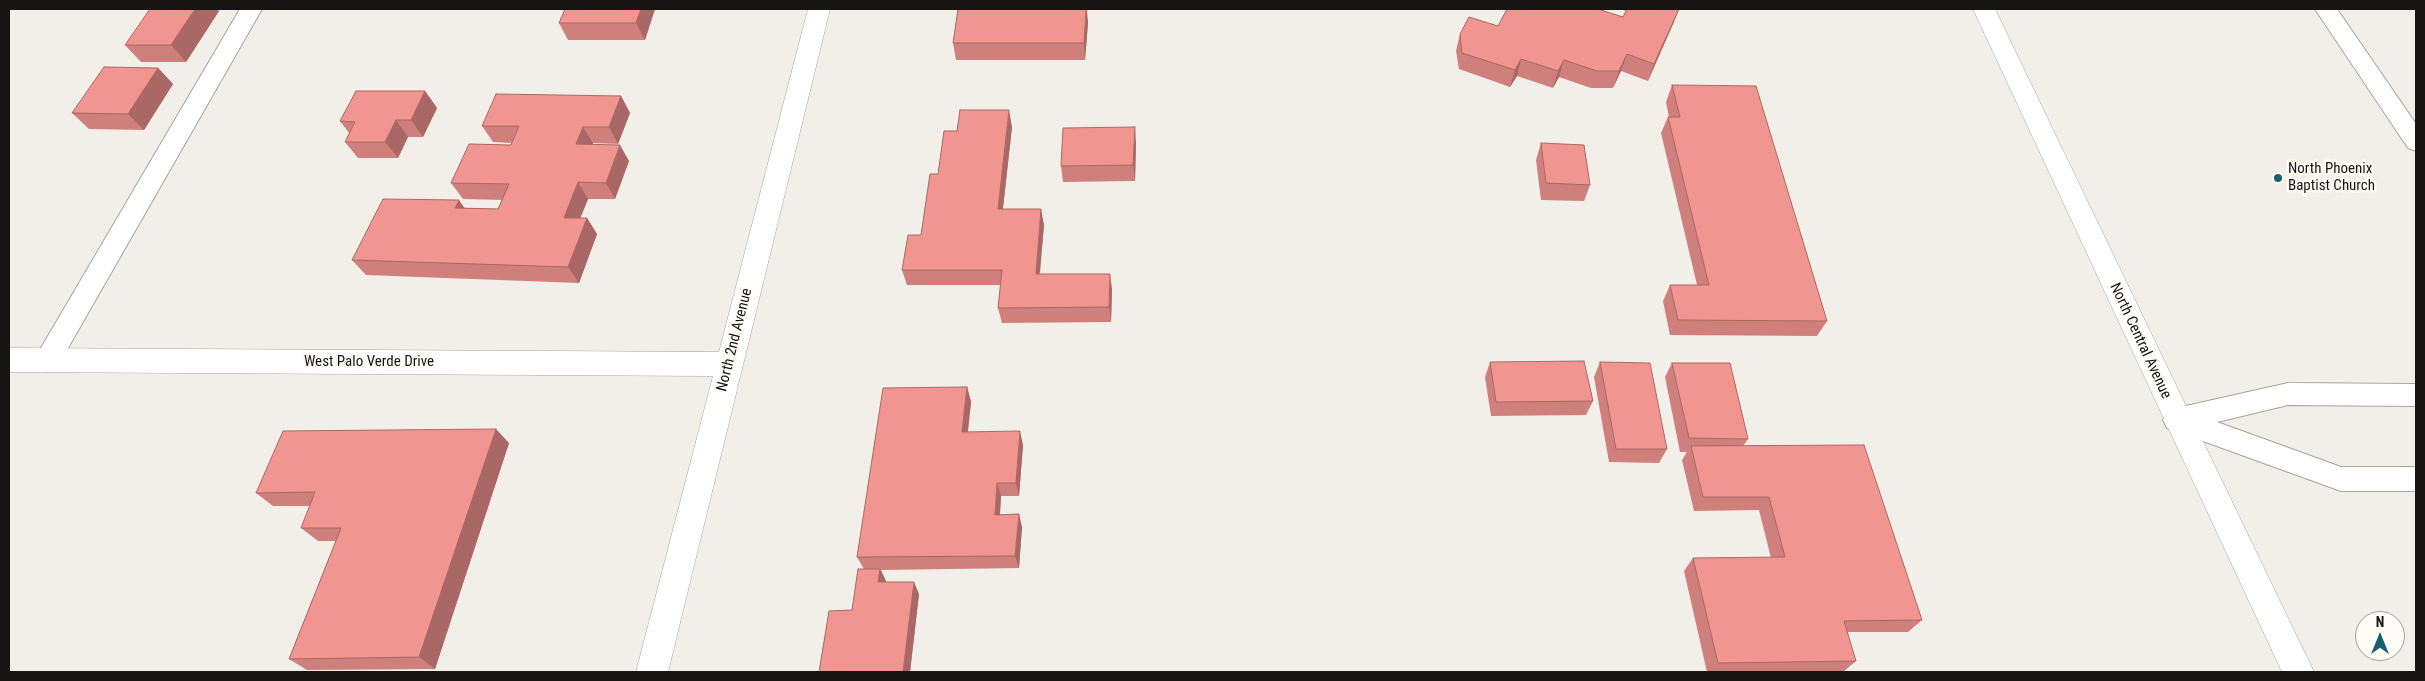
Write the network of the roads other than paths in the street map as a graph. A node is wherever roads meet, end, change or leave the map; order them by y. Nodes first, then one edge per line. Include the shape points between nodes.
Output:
1 (251, 9) edge
2 (818, 9) edge
3 (1984, 9) edge
4 (2326, 9) edge
5 (2416, 142) edge
6 (9, 360) edge
7 (47, 361) junction
8 (729, 364) junction
9 (2416, 395) edge
10 (2177, 420) junction
11 (2416, 479) edge
12 (652, 672) edge
13 (2298, 672) edge

1 - 7 lane
2 - 8 street, North 2nd Avenue
3 - 10 street, North Central Avenue
4 - 5 lane
6 - 7 street, West Palo Verde Drive
7 - 8 street, West Palo Verde Drive
8 - 12 street, North 2nd Avenue
9 - 10 lane via 2288,394
10 - 11 lane via 2341,479
10 - 13 street, North Central Avenue

